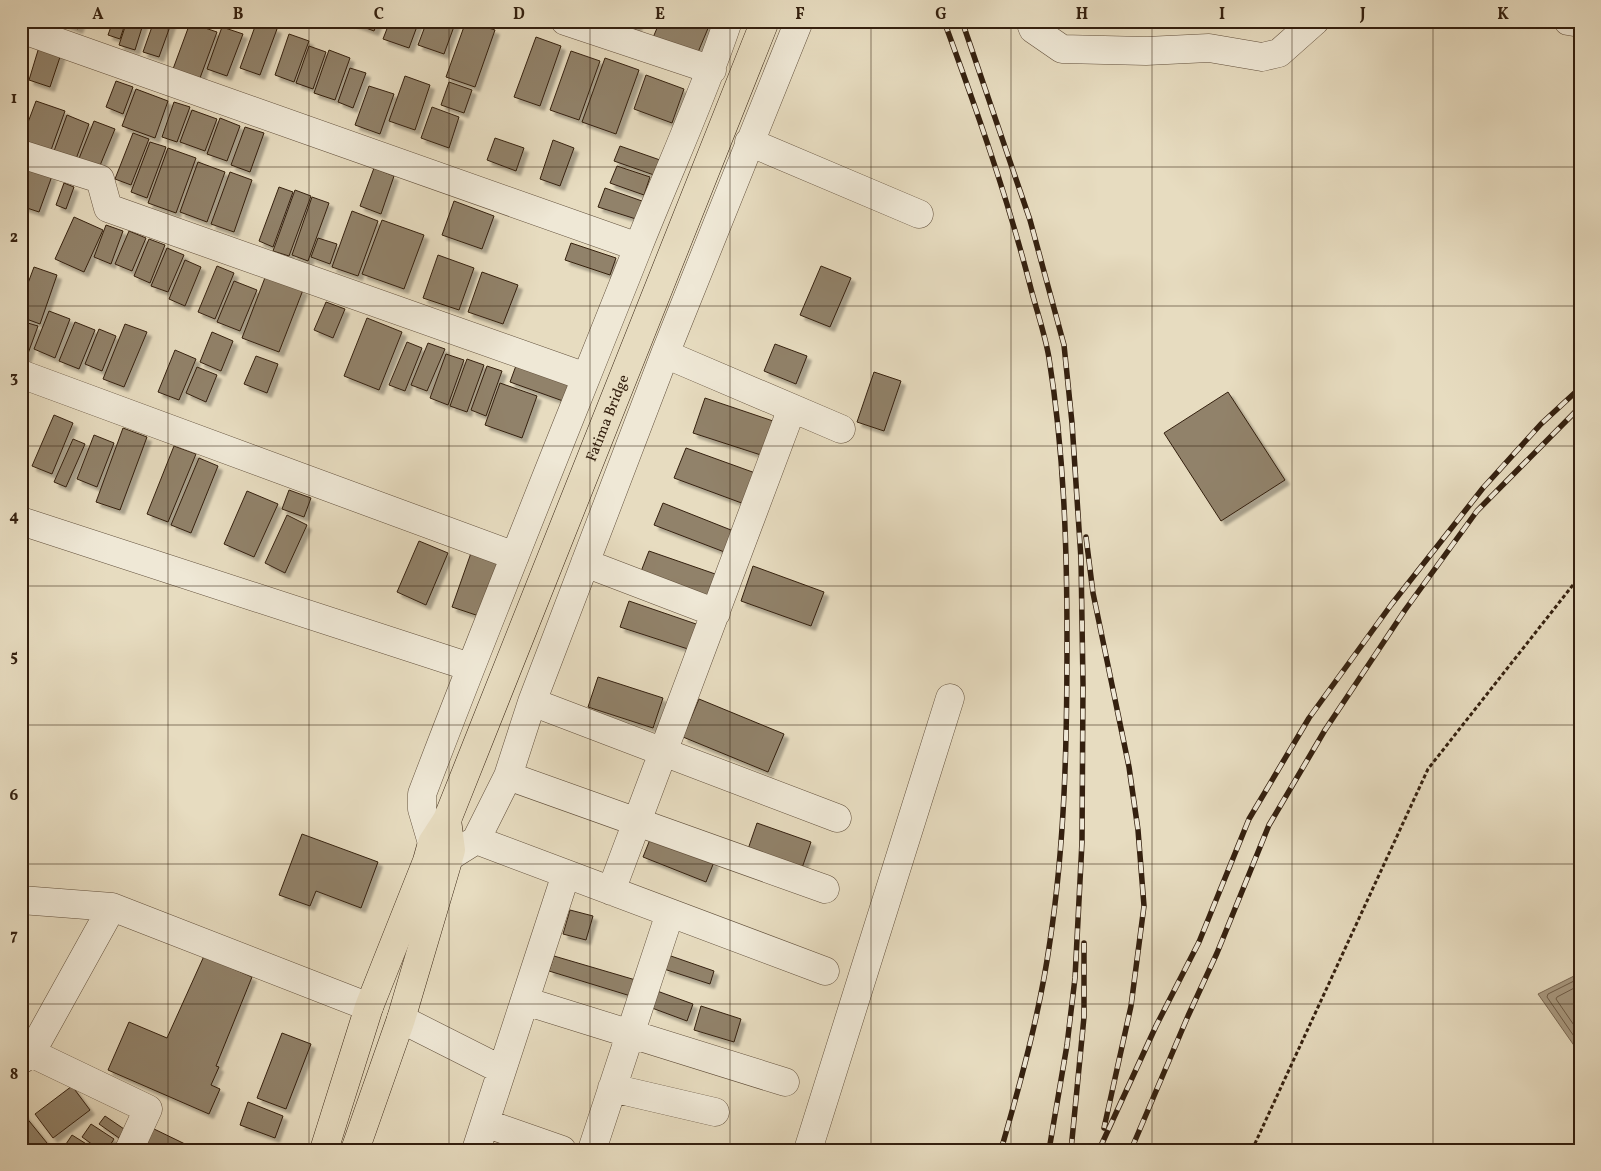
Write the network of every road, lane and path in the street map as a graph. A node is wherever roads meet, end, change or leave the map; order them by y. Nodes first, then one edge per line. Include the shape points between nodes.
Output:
1 (565, 21) edge
2 (728, 21) edge
3 (765, 21) edge
4 (799, 21) edge
5 (1030, 21) edge
6 (1315, 21) edge
7 (1568, 21) edge
8 (1580, 23) edge
9 (21, 29) edge
10 (712, 70) junction
11 (749, 142) junction
12 (21, 154) edge
13 (919, 214) dead end
14 (638, 247) junction
15 (665, 354) junction
16 (21, 374) edge
17 (586, 377) junction
18 (792, 408) junction
19 (841, 429) dead end
20 (21, 521) edge
21 (515, 556) junction
22 (585, 563) junction
23 (1580, 576) edge
24 (716, 613) junction
25 (470, 667) junction
26 (950, 698) dead end
27 (532, 702) junction
28 (663, 752) junction
29 (508, 776) junction
30 (837, 818) dead end
31 (637, 822) junction
32 (476, 840) junction
33 (441, 850) junction
34 (566, 874) junction
35 (825, 889) dead end
36 (611, 891) junction
37 (21, 900) edge
38 (112, 907) junction
39 (670, 913) junction
40 (825, 971) dead end
41 (525, 1001) junction
42 (369, 1007) junction
43 (401, 1019) junction
44 (630, 1034) junction
45 (26, 1057) edge
46 (502, 1070) junction
47 (786, 1082) dead end
48 (612, 1088) junction
49 (715, 1112) dead end
50 (485, 1123) junction
51 (360, 1148) edge
52 (129, 1150) edge
53 (324, 1150) edge
54 (476, 1150) edge
55 (562, 1150) edge
56 (592, 1150) edge
57 (808, 1150) edge
58 (1252, 1150) edge

1 - 10 street
2 - 10 street
3 - 33 main road, Fatima Bridge via 448,817
4 - 11 street
5 - 6 street via 1033,29 1062,49 1146,51 1209,48 1262,57 1279,53
7 - 8 street
9 - 14 street
10 - 14 street
11 - 13 street
11 - 15 street
12 - 17 street via 100,179 108,208
14 - 17 street
15 - 18 street
15 - 22 street
16 - 21 street
17 - 21 street
18 - 19 street
18 - 24 street
20 - 25 street
21 - 25 street
22 - 24 street
22 - 27 street
23 - 58 path via 1428,769
24 - 28 street
25 - 33 street via 422,794 422,809
26 - 57 street
27 - 28 street
27 - 29 street
28 - 30 street
28 - 31 street
29 - 31 street
29 - 32 street
31 - 35 street
31 - 36 street
32 - 33 street
32 - 34 street
33 - 42 main road via 427,861
33 - 43 main road
34 - 36 street
34 - 41 street
36 - 39 street
37 - 38 street
38 - 42 street
38 - 45 street
39 - 40 street
39 - 44 street
41 - 44 street
41 - 46 street
42 - 53 main road
43 - 46 street
43 - 51 main road
44 - 47 street
44 - 48 street
45 - 52 street via 148,1109
46 - 50 street
48 - 49 street
48 - 56 street
50 - 54 street
50 - 55 street

